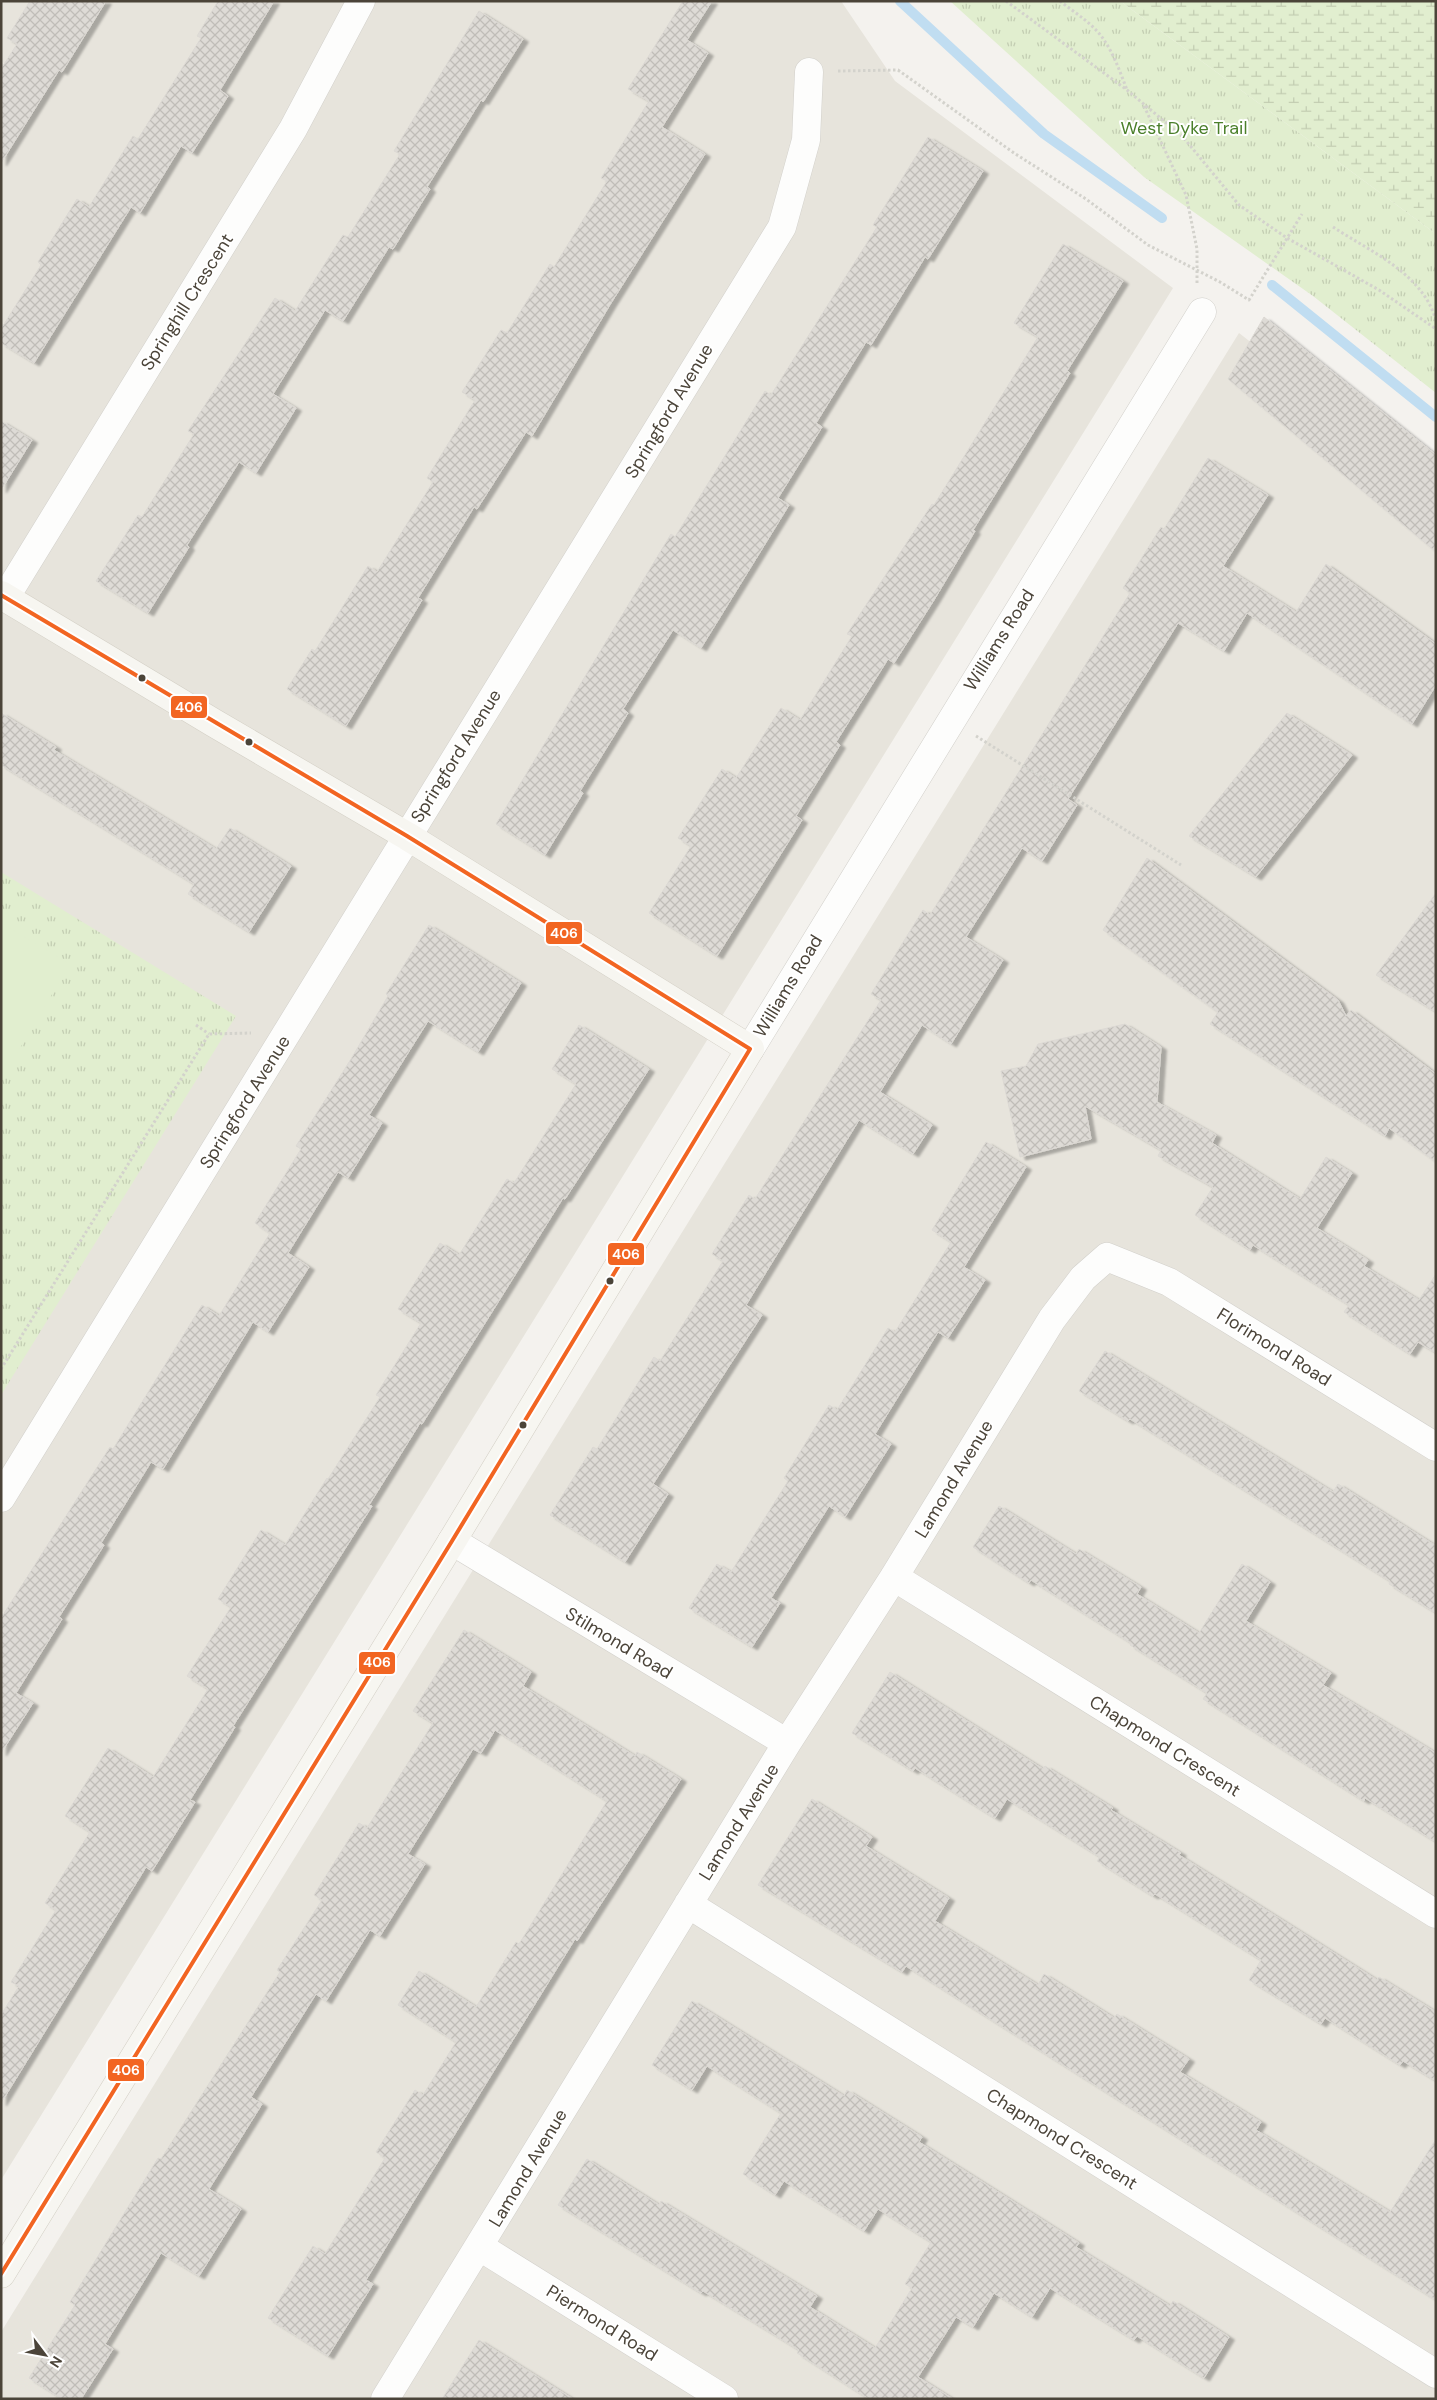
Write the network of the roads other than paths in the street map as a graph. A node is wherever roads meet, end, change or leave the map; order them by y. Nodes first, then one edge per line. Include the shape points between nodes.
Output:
1 (361, 1) edge
2 (809, 72) road end
3 (1202, 312) dead end
4 (3, 596) edge
5 (407, 836) junction
6 (750, 1049) junction
7 (1107, 1257) joint
8 (1436, 1447) edge
9 (1, 1498) edge
10 (452, 1541) junction
11 (894, 1577) junction
12 (788, 1743) junction
13 (688, 1904) junction
14 (1436, 1914) edge
15 (480, 2247) junction
16 (1, 2274) edge
17 (1436, 2374) edge
18 (385, 2399) edge
19 (724, 2399) edge

1 - 4 street, Springhill Crescent via 293,129
2 - 5 street, Springford Avenue via 806,140 782,227
3 - 6 street, Williams Road
4 - 5 street
5 - 6 street
5 - 9 street, Springford Avenue
6 - 10 street, Williams Road
7 - 8 street, Florimond Road via 1169,1282
7 - 11 street, Lamond Avenue via 1083,1278 1052,1320
10 - 12 street, Stilmond Road
10 - 16 street, Williams Road
11 - 12 street, Lamond Avenue
11 - 14 street, Chapmond Crescent
12 - 13 street, Lamond Avenue
13 - 15 street, Lamond Avenue
13 - 17 street, Chapmond Crescent
15 - 18 street, Lamond Avenue
15 - 19 street, Piermond Road

